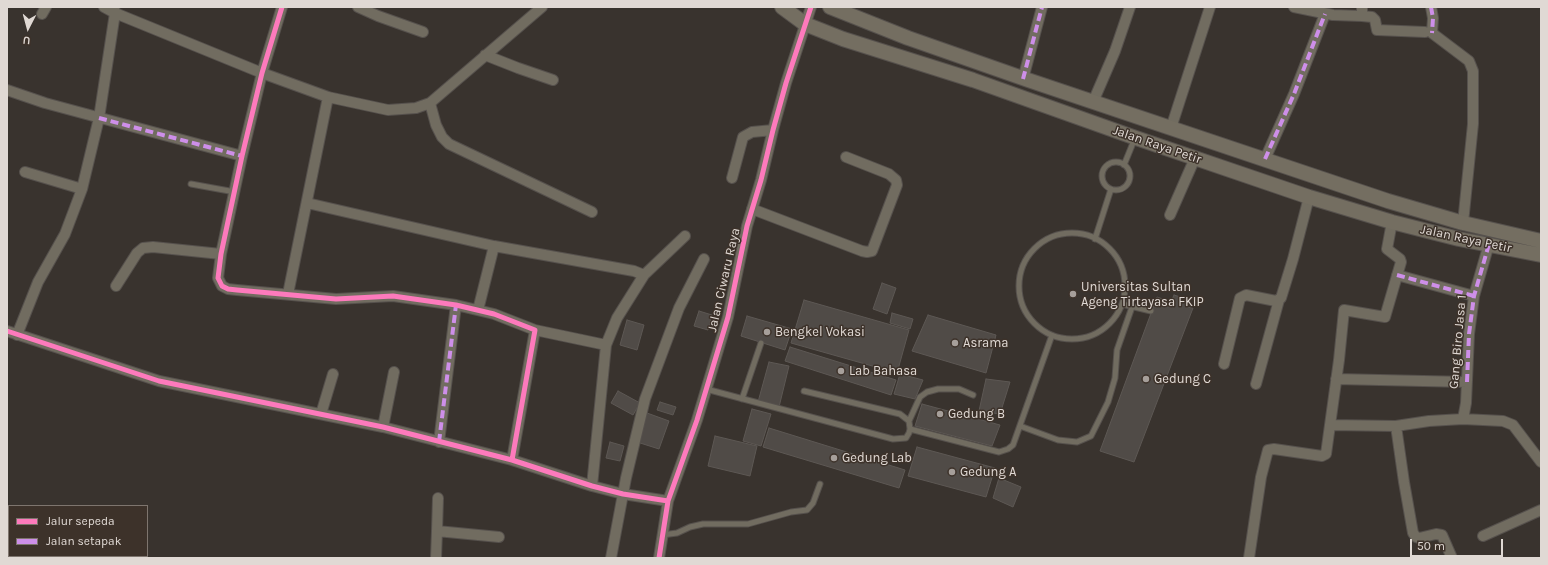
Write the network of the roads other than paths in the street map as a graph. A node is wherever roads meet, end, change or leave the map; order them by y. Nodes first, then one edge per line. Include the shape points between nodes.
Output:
1 (104, 7) edge
2 (282, 7) edge
3 (358, 7) edge
4 (542, 7) edge
5 (782, 7) edge
6 (811, 7) edge
7 (830, 7) edge
8 (1042, 7) edge
9 (1130, 7) edge
10 (1210, 7) edge
11 (1294, 7) edge
12 (1431, 7) edge
13 (115, 10) edge
14 (1362, 11) edge
15 (1325, 14) junction
16 (804, 24) junction
17 (423, 32) dead end
18 (1425, 32) dead end
19 (485, 55) junction
20 (262, 73) junction
21 (1023, 79) junction
22 (553, 80) dead end
23 (7, 90) edge
24 (328, 97) junction
25 (1093, 102) junction
26 (430, 103) junction
27 (99, 118) junction
28 (1171, 128) junction
29 (772, 130) junction
30 (1136, 138) junction
31 (242, 156) junction
32 (846, 157) dead end
33 (1194, 158) junction
34 (1265, 159) junction
35 (1124, 165) junction
36 (25, 172) dead end
37 (732, 178) dead end
38 (191, 184) dead end
39 (82, 188) junction
40 (1111, 189) junction
41 (235, 192) junction
42 (1309, 197) junction
43 (307, 203) junction
44 (752, 210) junction
45 (592, 212) dead end
46 (1170, 215) dead end
47 (1392, 222) junction
48 (1463, 223) junction
49 (686, 236) dead end
50 (1095, 238) junction
51 (1541, 241) edge
52 (1489, 244) junction
53 (494, 246) junction
54 (221, 254) junction
55 (1541, 255) edge
56 (704, 259) dead end
57 (644, 275) junction
58 (1397, 275) junction
59 (116, 286) dead end
60 (288, 294) junction
61 (1474, 296) junction
62 (1279, 300) junction
63 (1122, 304) junction
64 (456, 305) junction
65 (1132, 307) junction
66 (478, 310) junction
67 (1151, 311) dead end
68 (535, 330) junction
69 (7, 331) edge
70 (18, 335) junction
71 (1052, 335) junction
72 (761, 343) dead end
73 (606, 345) junction
74 (1224, 364) dead end
75 (394, 372) dead end
76 (333, 374) dead end
77 (1336, 379) junction
78 (1467, 382) junction
79 (1256, 384) dead end
80 (706, 389) junction
81 (804, 391) dead end
82 (973, 395) dead end
83 (742, 399) junction
84 (321, 414) junction
85 (1463, 419) junction
86 (909, 420) junction
87 (1330, 425) junction
88 (1020, 426) junction
89 (1396, 426) junction
90 (383, 427) junction
91 (910, 429) junction
92 (439, 442) junction
93 (512, 460) junction
94 (1541, 462) edge
95 (820, 484) dead end
96 (592, 486) junction
97 (623, 494) junction
98 (438, 498) dead end
99 (668, 501) junction
100 (1541, 510) edge
101 (437, 531) junction
102 (662, 535) junction
103 (1483, 536) dead end
104 (498, 537) dead end
105 (436, 558) edge
106 (611, 558) edge
107 (659, 558) edge
108 (1249, 558) edge
109 (1452, 558) edge

1 - 13 street
2 - 20 street
3 - 17 street
4 - 19 street
5 - 16 main road, Jalan Raya Petir
6 - 16 street, Jalan Ciwaru Raya
7 - 21 main road, Jalan Raya Petir
8 - 21 street
9 - 25 street
10 - 28 street
11 - 15 street
12 - 48 street via 1432,33 1469,61 1473,71 1472,130
13 - 20 street
13 - 27 street
14 - 15 street
14 - 18 street via 1375,20 1377,30
15 - 34 street
16 - 29 street, Jalan Ciwaru Raya
16 - 30 main road, Jalan Raya Petir via 843,39 974,80
19 - 22 street
19 - 26 street
20 - 24 street
20 - 31 street
21 - 25 main road, Jalan Raya Petir
23 - 27 street
24 - 26 street via 388,110 416,108
24 - 43 street
25 - 28 main road, Jalan Raya Petir
26 - 45 street via 442,137 449,144
27 - 31 street
27 - 39 street
28 - 34 main road, Jalan Raya Petir
29 - 37 street via 752,132 743,137
29 - 44 street, Jalan Ciwaru Raya
30 - 33 main road, Jalan Raya Petir
30 - 35 lane
31 - 41 street
32 - 44 street via 889,174 896,180 897,185 872,251 862,251
33 - 42 main road, Jalan Raya Petir
33 - 46 street
34 - 48 main road, Jalan Raya Petir via 1388,201
35 - 40 lane via 1129,172 1128,182 1119,190
35 - 40 lane via 1114,163 1105,168 1102,177
36 - 39 street
38 - 41 lane
39 - 70 street via 65,234 38,282
40 - 50 lane
41 - 54 street
42 - 47 main road, Jalan Raya Petir
42 - 62 street
43 - 53 street
43 - 60 street
44 - 80 street, Jalan Ciwaru Raya via 728,318
47 - 52 main road, Jalan Raya Petir
47 - 58 street via 1387,249 1400,259
48 - 51 main road, Jalan Raya Petir
49 - 57 street
50 - 63 lane via 1110,249 1120,264 1125,282
50 - 71 lane via 1076,233 1056,236 1038,245 1026,260 1019,279 1022,303 1028,317
52 - 55 main road, Jalan Raya Petir
52 - 61 street, Gang Biro Jasa 1
53 - 57 street via 634,271
53 - 66 street
54 - 59 street via 153,246 142,248
54 - 60 street via 218,278 222,286 228,289
56 - 97 street via 679,308 645,399
57 - 73 street via 617,318
58 - 61 street
58 - 77 street via 1385,318 1344,310
60 - 64 street via 336,299 394,296
61 - 78 street, Gang Biro Jasa 1
62 - 74 street via 1246,295 1240,298
62 - 79 street
63 - 65 lane
63 - 71 lane via 1115,318 1091,336 1071,339
64 - 66 street
64 - 92 street
65 - 67 lane
65 - 88 lane via 1116,350 1115,378 1108,402 1091,436 1077,442 1058,440
66 - 68 street
68 - 73 street
68 - 93 street
69 - 70 street
70 - 84 street via 159,381
71 - 88 lane
72 - 83 lane
73 - 96 street
75 - 90 street
76 - 84 street
77 - 78 street
77 - 87 street
78 - 85 street, Gang Biro Jasa 1
80 - 83 lane
80 - 99 street, Jalan Ciwaru Raya
81 - 86 lane via 900,414
82 - 86 lane via 959,389 927,392 920,397
83 - 91 lane via 893,439 906,438
84 - 90 street
85 - 89 street
85 - 94 street via 1509,422
86 - 91 lane
87 - 89 street
87 - 108 street via 1324,455 1274,449 1267,451
88 - 91 lane via 1013,445 999,452
89 - 109 street via 1413,533 1419,538 1442,535
90 - 92 street
92 - 93 street
93 - 96 street
95 - 102 lane via 813,503 807,510 748,524 703,524
96 - 97 street
97 - 99 street
97 - 106 street
98 - 101 street
99 - 102 street, Jalan Ciwaru Raya
100 - 103 street
101 - 104 street
101 - 105 street
102 - 107 street, Jalan Ciwaru Raya

